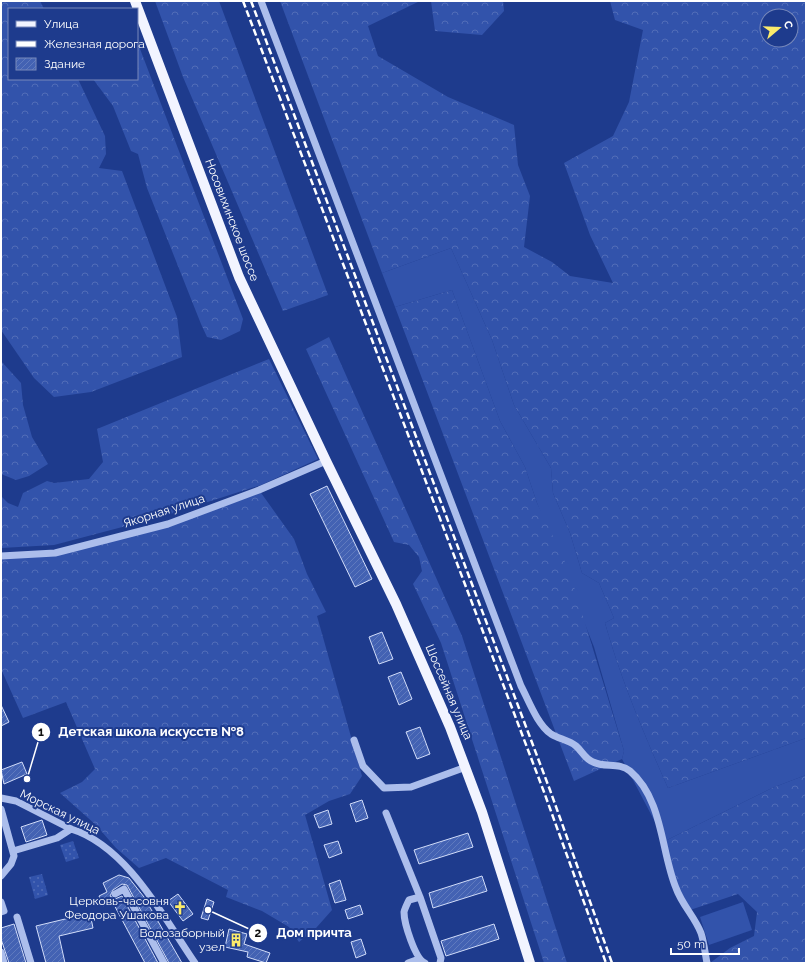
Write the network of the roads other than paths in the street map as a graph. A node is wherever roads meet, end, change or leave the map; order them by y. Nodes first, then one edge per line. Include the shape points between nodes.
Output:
1 (261, 1) edge
2 (138, 9) edge
3 (318, 443) joint
4 (326, 461) junction
5 (1, 556) edge
6 (354, 740) dead end
7 (466, 767) junction
8 (1, 798) edge
9 (1, 809) edge
10 (386, 813) dead end
11 (71, 829) junction
12 (13, 851) junction
13 (1, 876) edge
14 (115, 894) dead end
15 (420, 897) junction
16 (1, 902) edge
17 (1, 912) edge
18 (17, 917) dead end
19 (1, 952) edge
20 (422, 961) edge
21 (4, 963) edge
22 (31, 963) edge
23 (164, 963) edge
24 (195, 963) edge
25 (408, 963) edge
26 (440, 963) edge
27 (530, 963) edge
28 (707, 963) edge

1 - 28 street via 521,686 540,722 550,734 573,744 594,763 620,765 630,771 646,790 662,830 675,887 701,933
2 - 3 main road, Носовихинское шоссе via 239,277
3 - 4 main road, Шоссейная улица
4 - 5 street, Якорная улица via 259,490 168,524 55,553
4 - 7 main road, Шоссейная улица via 403,618
6 - 7 street via 363,766 384,788 411,787
7 - 27 main road, Шоссейная улица
8 - 11 street, Морская улица via 16,801
9 - 12 street
10 - 15 street
11 - 12 street via 57,838
11 - 24 street, Морская улица via 104,847 123,864 145,890
12 - 13 street via 11,864
14 - 23 street via 124,889
15 - 20 street via 409,900 404,910 405,922
15 - 26 street via 441,958
16 - 17 street via 4,911
18 - 22 street
19 - 21 street
20 - 25 street

